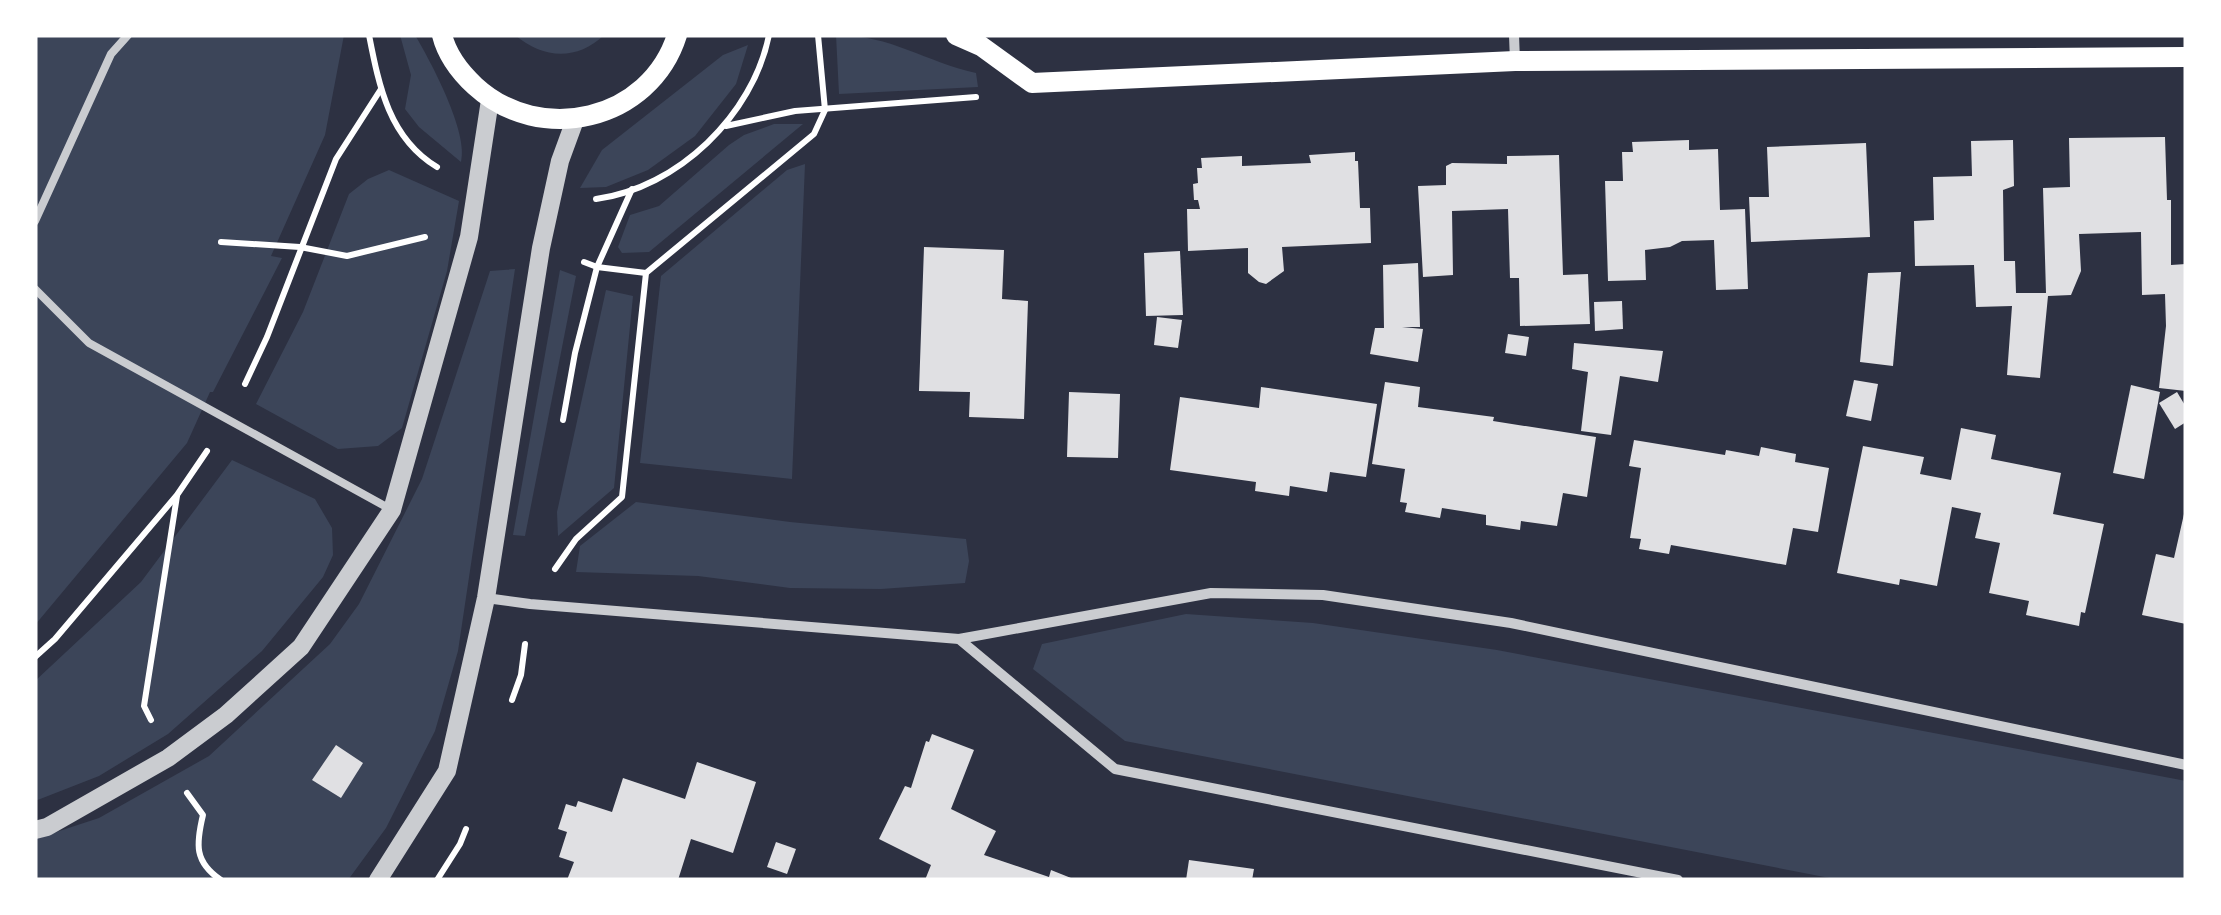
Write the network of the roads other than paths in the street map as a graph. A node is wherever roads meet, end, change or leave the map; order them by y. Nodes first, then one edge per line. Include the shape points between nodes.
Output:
1 (128, 35) edge
2 (442, 35) edge
3 (700, 35) edge
4 (956, 35) edge
5 (1514, 35) edge
6 (677, 37) edge
7 (2186, 58) edge
8 (1515, 60) junction
9 (490, 100) junction
10 (575, 120) junction
11 (35, 221) edge
12 (35, 289) edge
13 (392, 510) junction
14 (486, 598) junction
15 (959, 638) junction
16 (2186, 765) edge
17 (35, 830) edge
18 (378, 880) edge
19 (1678, 880) edge

1 - 11 lane via 110,54
2 - 9 main road via 462,74
3 - 6 main road
4 - 8 main road via 1032,83
5 - 8 street
6 - 10 main road via 665,63 626,101
7 - 8 main road
9 - 10 main road via 522,115
9 - 13 street via 469,236
10 - 14 street via 541,248
12 - 13 lane via 88,343
13 - 17 street via 301,647 226,715 168,758
14 - 15 street
14 - 18 street via 447,771
15 - 16 street via 1211,593 1322,595 1511,623
15 - 19 street via 1114,769

